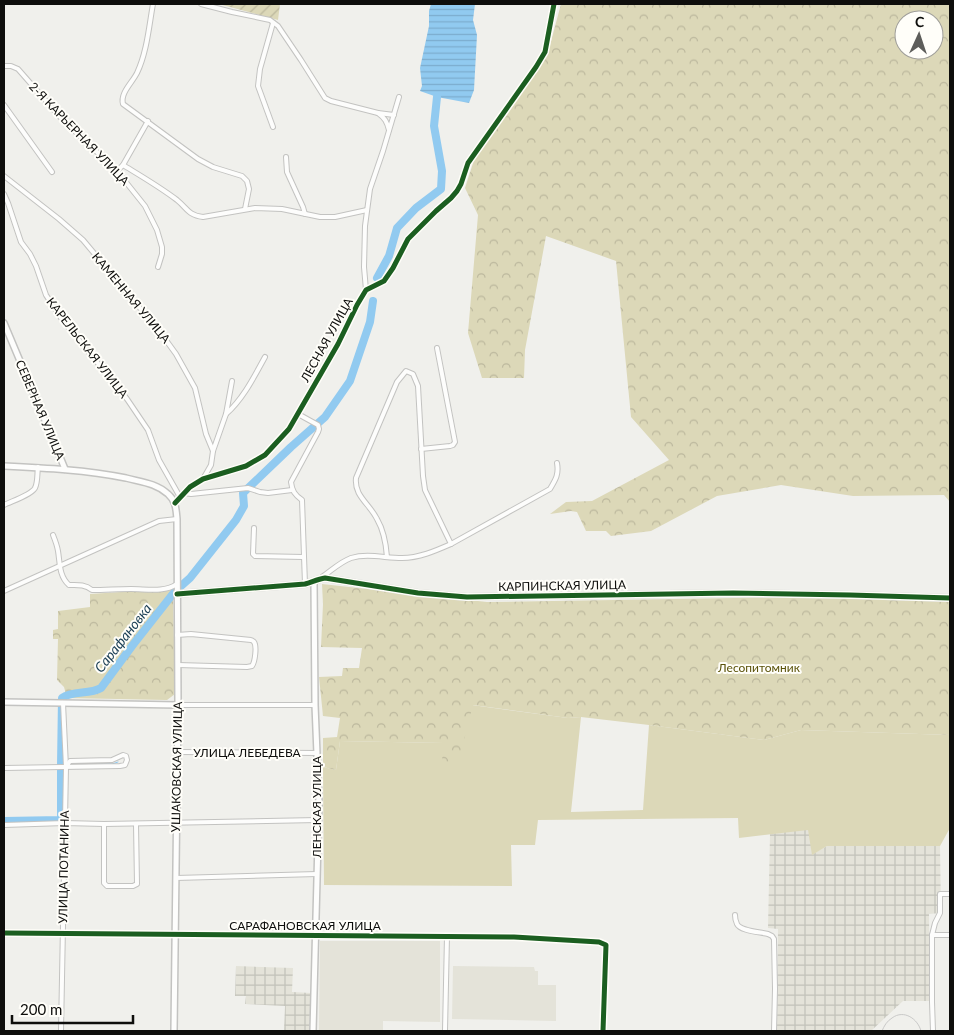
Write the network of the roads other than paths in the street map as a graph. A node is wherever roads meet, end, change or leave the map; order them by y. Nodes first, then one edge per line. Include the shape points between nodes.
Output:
1 (153, 4) edge
2 (201, 4) edge
3 (554, 4) edge
4 (273, 23) junction
5 (4, 66) edge
6 (399, 97) dead end
7 (4, 105) edge
8 (378, 113) junction
9 (394, 115) junction
10 (148, 121) junction
11 (273, 127) dead end
12 (389, 130) junction
13 (286, 157) dead end
14 (123, 165) junction
15 (117, 171) junction
16 (52, 172) dead end
17 (4, 176) edge
18 (4, 194) edge
19 (245, 209) junction
20 (367, 210) junction
21 (305, 214) junction
22 (158, 267) dead end
23 (366, 290) junction
24 (4, 323) edge
25 (437, 348) dead end
26 (265, 357) dead end
27 (232, 381) dead end
28 (226, 414) junction
29 (298, 414) junction
30 (421, 449) junction
31 (213, 451) junction
32 (557, 463) dead end
33 (4, 466) edge
34 (38, 468) junction
35 (65, 469) junction
36 (203, 479) junction
37 (292, 490) junction
38 (184, 493) junction
39 (170, 495) junction
40 (180, 497) junction
41 (175, 503) junction
42 (4, 505) edge
43 (177, 518) junction
44 (254, 528) dead end
45 (53, 535) dead end
46 (451, 544) junction
47 (388, 557) junction
48 (303, 558) junction
49 (60, 566) junction
50 (320, 579) junction
51 (314, 582) junction
52 (177, 584) junction
53 (305, 584) junction
54 (4, 591) edge
55 (177, 594) junction
56 (950, 598) edge
57 (178, 635) junction
58 (178, 665) junction
59 (4, 702) edge
60 (64, 703) junction
61 (178, 705) junction
62 (315, 705) junction
63 (177, 752) junction
64 (317, 753) junction
65 (66, 767) junction
66 (4, 768) edge
67 (318, 820) junction
68 (65, 823) junction
69 (176, 823) junction
70 (104, 824) junction
71 (136, 824) junction
72 (4, 825) edge
73 (317, 874) junction
74 (176, 878) junction
75 (950, 894) edge
76 (735, 915) dead end
77 (4, 933) edge
78 (63, 934) junction
79 (175, 935) junction
80 (932, 935) junction
81 (950, 935) edge
82 (316, 936) junction
83 (447, 936) junction
84 (61, 1031) edge
85 (174, 1031) edge
86 (313, 1031) edge
87 (444, 1031) edge
88 (603, 1031) edge
89 (774, 1031) edge
90 (933, 1031) edge

1 - 10 street via 144,53 122,99 124,104
2 - 4 street
3 - 23 street, ЛЕСНАЯ УЛИЦА via 545,52 468,163 461,184 451,198 408,238 384,281
4 - 8 street via 325,98
4 - 11 street via 258,86
5 - 15 street, 2-Я КАРЬЕРНАЯ УЛИЦА via 18,69 61,118
6 - 9 street, ЛЕСНАЯ УЛИЦА
7 - 16 street
8 - 9 street
8 - 12 street
9 - 12 street, ЛЕСНАЯ УЛИЦА
10 - 14 street
10 - 19 street via 198,159 242,176 249,189
12 - 20 street, ЛЕСНАЯ УЛИЦА via 370,188
13 - 21 street via 287,172
14 - 15 street
14 - 19 street, 2-Я КАРЬЕРНАЯ УЛИЦА via 195,216
15 - 22 street, 2-Я КАРЬЕРНАЯ УЛИЦА via 145,206 157,230 162,247
17 - 31 street, КАМЕННАЯ УЛИЦА via 83,240 160,332 196,388
18 - 40 street, КАРЕЛЬСКАЯ УЛИЦА via 21,242 36,266 46,295 148,430 159,460
19 - 21 street, 2-Я КАРЬЕРНАЯ УЛИЦА via 282,209
20 - 21 street, 2-Я КАРЬЕРНАЯ УЛИЦА via 335,217
20 - 23 street, ЛЕСНАЯ УЛИЦА
23 - 29 street, ЛЕСНАЯ УЛИЦА
24 - 35 street, СЕВЕРНАЯ УЛИЦА
25 - 30 street via 455,442 450,446
26 - 28 street via 242,396
27 - 28 street
28 - 31 street
29 - 36 street, ЛЕСНАЯ УЛИЦА via 290,429 265,455 246,466
29 - 37 street via 319,428 292,482
30 - 46 street via 425,490
30 - 47 street via 418,386 413,374 406,371 397,382 355,485 378,520
31 - 36 street via 211,465
32 - 46 street via 558,471 550,489
33 - 34 street
34 - 35 street
34 - 42 street via 35,489
35 - 39 street via 150,483
36 - 38 street, ЛЕСНАЯ УЛИЦА
37 - 38 street via 268,493 248,488
37 - 48 street via 302,500
38 - 40 street, ЛЕСНАЯ УЛИЦА
39 - 40 street
39 - 41 street
40 - 41 street, ЛЕСНАЯ УЛИЦА
41 - 43 street, УШАКОВСКАЯ УЛИЦА
43 - 49 street via 159,522
43 - 52 street, УШАКОВСКАЯ УЛИЦА
44 - 48 street via 255,556
45 - 49 street
46 - 47 street via 417,556
47 - 50 street via 353,558
48 - 53 street
49 - 52 street via 69,585 84,585 92,590 154,590
49 - 54 street
50 - 51 street
50 - 56 street, КАРПИНСКАЯ УЛИЦА via 467,597 733,593
51 - 53 street
51 - 62 street, ЛЕНСКАЯ УЛИЦА
52 - 55 street, УШАКОВСКАЯ УЛИЦА
53 - 55 street
55 - 57 street, УШАКОВСКАЯ УЛИЦА
57 - 58 street, УШАКОВСКАЯ УЛИЦА
57 - 58 street via 251,640 255,645 252,666
58 - 61 street, УШАКОВСКАЯ УЛИЦА
59 - 60 street
60 - 61 street
60 - 65 street, УЛИЦА ПОТАНИНА
61 - 62 street
61 - 63 street, УШАКОВСКАЯ УЛИЦА
62 - 64 street, ЛЕНСКАЯ УЛИЦА
63 - 64 street, УЛИЦА ЛЕБЕДЕВА
63 - 69 street, УШАКОВСКАЯ УЛИЦА
64 - 67 street, ЛЕНСКАЯ УЛИЦА
65 - 65 street via 120,766 127,760 123,756 112,760 70,761
65 - 66 street
65 - 68 street, УЛИЦА ПОТАНИНА
67 - 69 street
67 - 73 street, ЛЕНСКАЯ УЛИЦА
68 - 70 street
68 - 72 street
68 - 78 street, УЛИЦА ПОТАНИНА
69 - 71 street
69 - 74 street, УШАКОВСКАЯ УЛИЦА
70 - 71 street
70 - 71 street via 104,883 107,886 137,884
73 - 74 street
73 - 82 street, ЛЕНСКАЯ УЛИЦА
74 - 79 street, УШАКОВСКАЯ УЛИЦА
75 - 80 street via 940,894 940,913
76 - 89 street via 742,929 768,934 774,939
77 - 78 street, САРАФАНОВСКАЯ УЛИЦА
78 - 79 street, САРАФАНОВСКАЯ УЛИЦА
78 - 84 street, УЛИЦА ПОТАНИНА
79 - 82 street, САРАФАНОВСКАЯ УЛИЦА
79 - 85 street, УШАКОВСКАЯ УЛИЦА
80 - 81 street
80 - 90 street
82 - 83 street, САРАФАНОВСКАЯ УЛИЦА
82 - 86 street, ЛЕНСКАЯ УЛИЦА
83 - 87 street
83 - 88 street, САРАФАНОВСКАЯ УЛИЦА via 514,937 606,945

